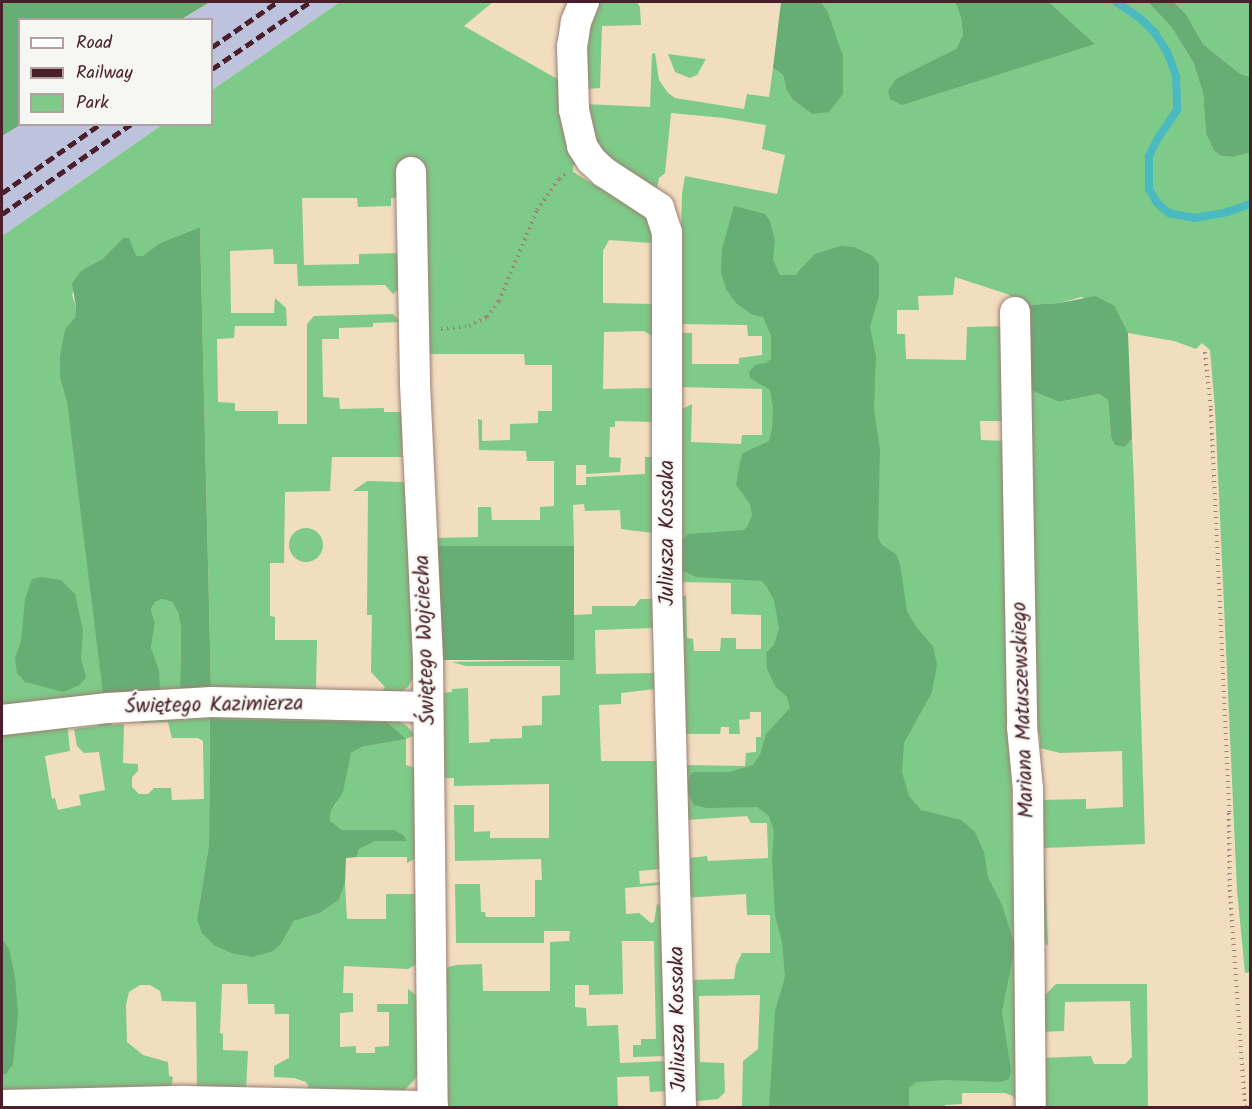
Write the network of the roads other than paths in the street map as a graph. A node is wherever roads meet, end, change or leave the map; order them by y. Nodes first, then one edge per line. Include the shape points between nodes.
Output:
1 (584, 2) edge
2 (411, 172) dead end
3 (1015, 312) dead end
4 (428, 707) junction
5 (2, 720) edge
6 (2, 1105) edge
7 (433, 1107) edge
8 (681, 1107) edge
9 (1031, 1107) edge

1 - 8 street, Juliusza Kossaka via 574,30 571,79 576,131 591,160 659,208 667,232 668,598
2 - 4 street, Świętego Wojciecha
3 - 9 street, Mariana Matuszewskiego via 1023,727 1028,789
4 - 5 street, Świętego Kazimierza via 212,702
4 - 7 street, Świętego Wojciecha
6 - 7 street via 185,1101

